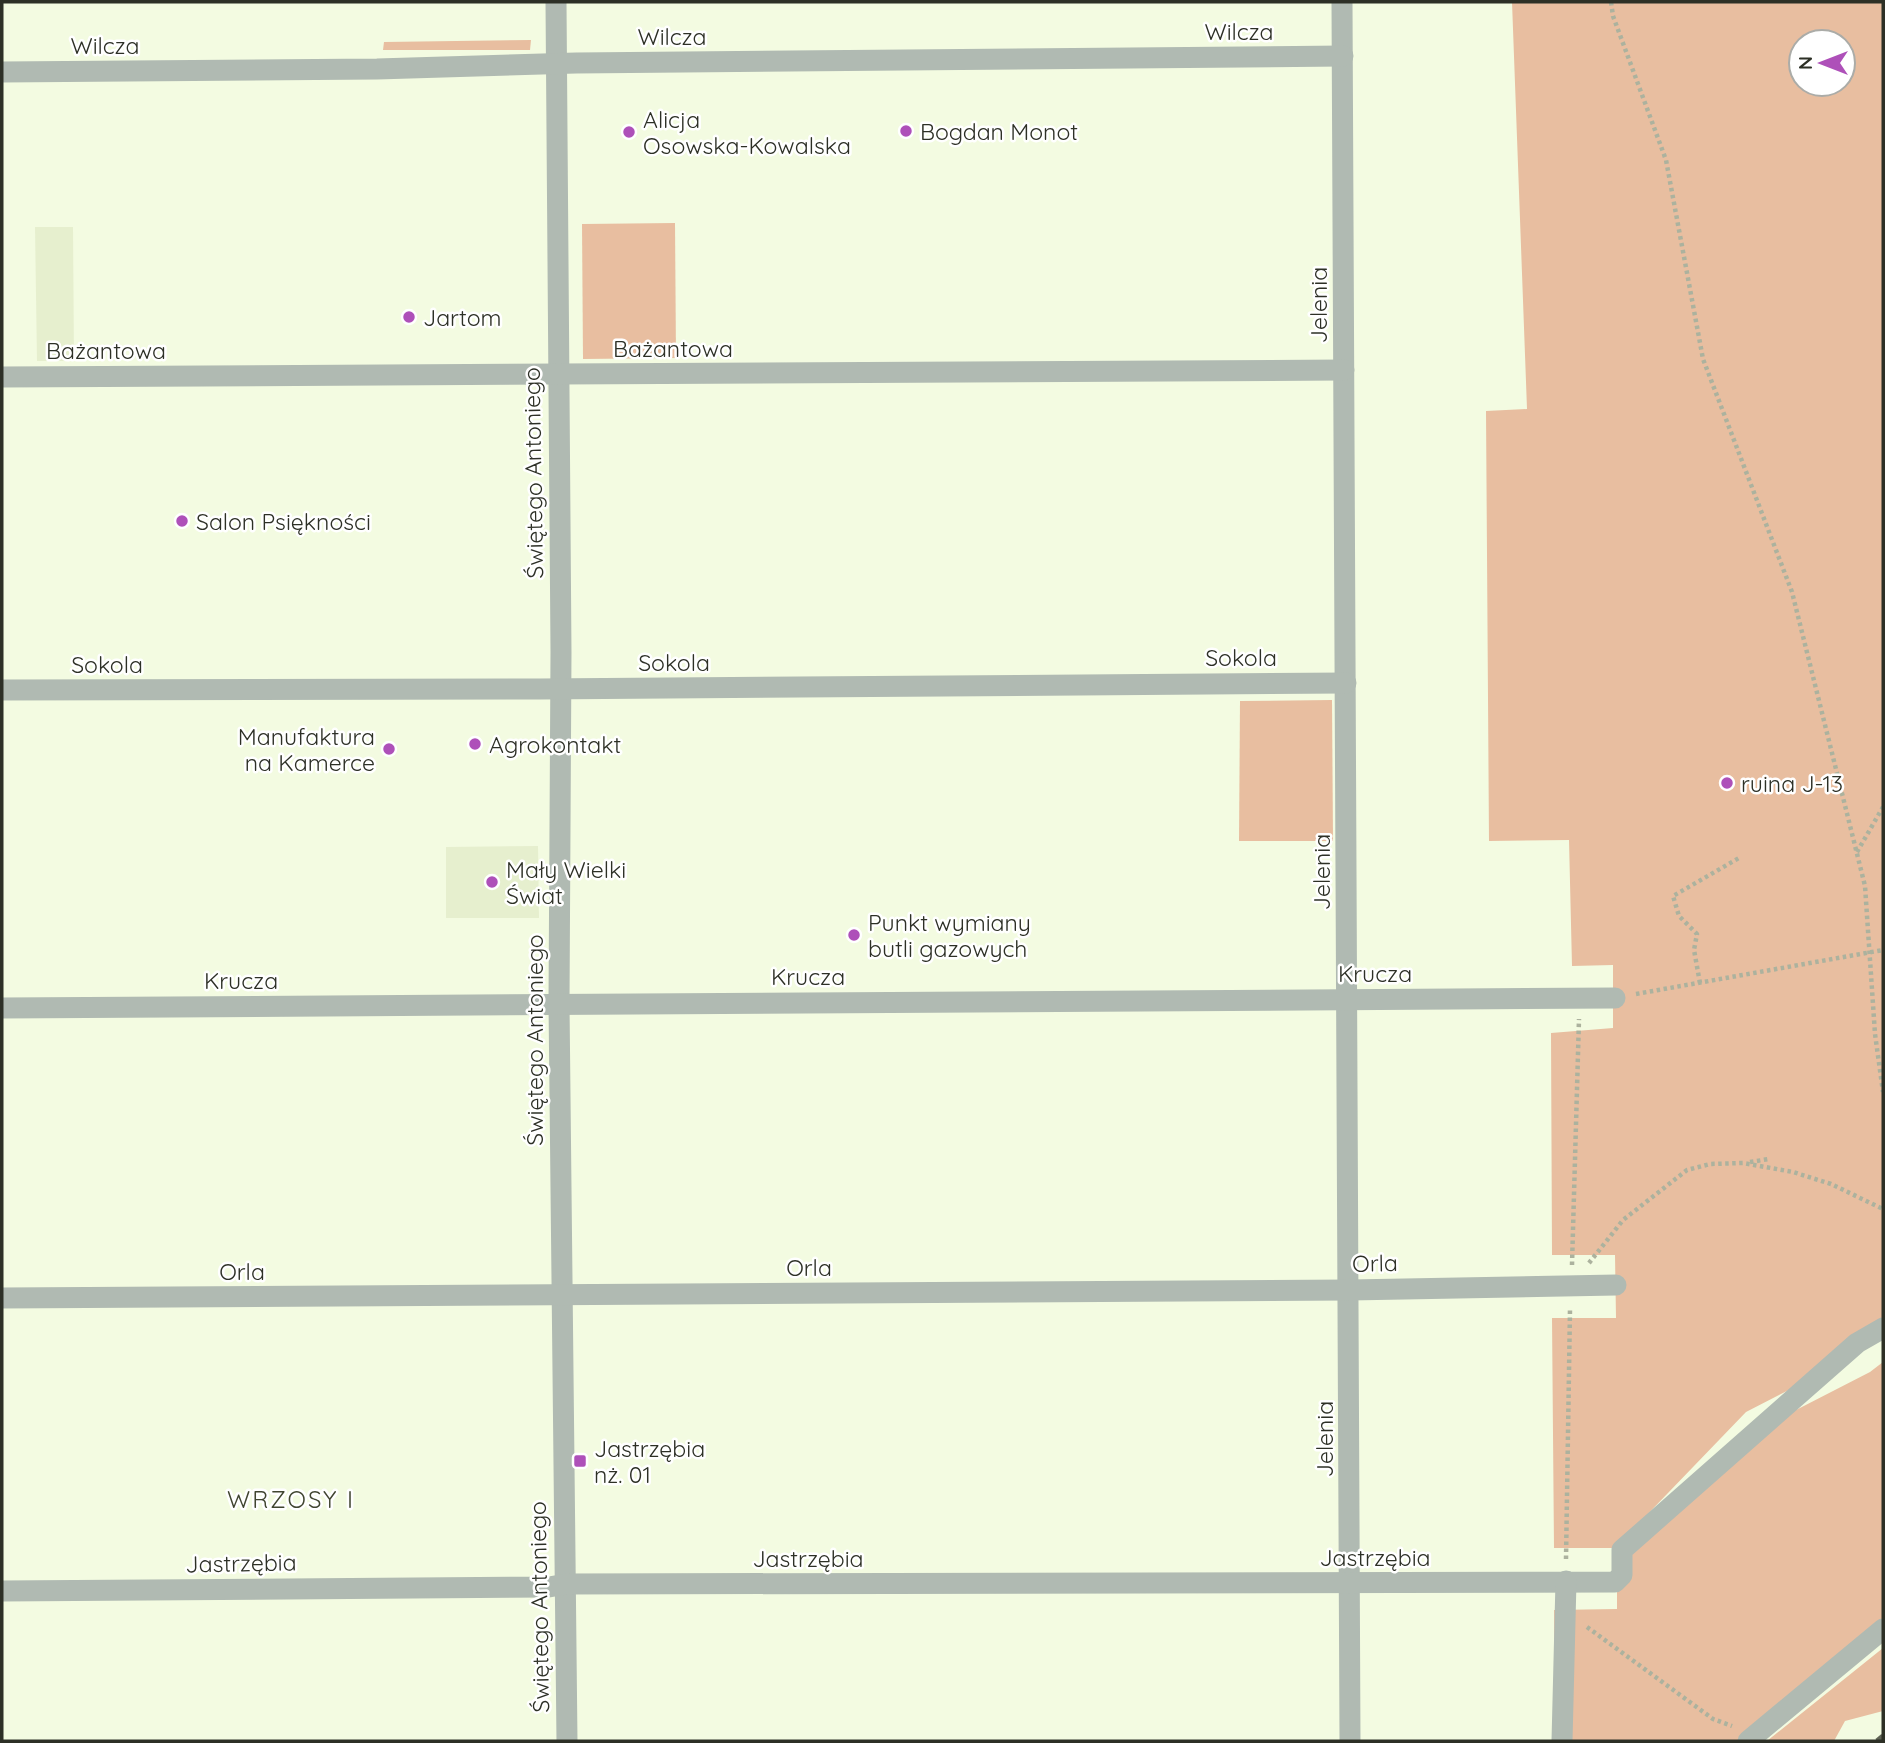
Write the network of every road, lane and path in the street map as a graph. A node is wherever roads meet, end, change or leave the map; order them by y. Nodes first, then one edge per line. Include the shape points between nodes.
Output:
1 (556, 2) edge
2 (1342, 2) edge
3 (1611, 2) edge
4 (1343, 56) junction
5 (556, 64) junction
6 (2, 72) edge
7 (1344, 370) junction
8 (558, 375) junction
9 (2, 377) edge
10 (1346, 682) junction
11 (560, 689) junction
12 (2, 690) edge
13 (1883, 807) edge
14 (1856, 853) junction
15 (1739, 858) dead end
16 (1883, 950) edge
17 (1869, 953) junction
18 (1700, 983) junction
19 (1615, 998) joint
20 (1348, 1000) junction
21 (559, 1003) junction
22 (2, 1008) edge
23 (1883, 1092) edge
24 (1769, 1158) dead end
25 (1746, 1163) junction
26 (1883, 1209) edge
27 (1616, 1285) dead end
28 (1571, 1286) junction
29 (1350, 1290) junction
30 (562, 1296) junction
31 (2, 1298) edge
32 (1883, 1328) edge
33 (1566, 1581) junction
34 (1350, 1583) junction
35 (566, 1584) junction
36 (2, 1591) edge
37 (1565, 1607) junction
38 (1883, 1629) edge
39 (1751, 1738) edge
40 (567, 1741) edge
41 (1350, 1741) edge
42 (1562, 1741) edge

1 - 5 street, Świętego Antoniego
2 - 4 street, Jelenia
3 - 14 path via 1666,160 1703,359 1792,592
4 - 5 street, Wilcza
4 - 7 street, Jelenia
5 - 6 street, Wilcza
5 - 8 street, Świętego Antoniego
7 - 8 street, Bażantowa
7 - 10 street, Jelenia
8 - 9 street, Bażantowa
8 - 11 street, Świętego Antoniego
10 - 11 street, Sokola
10 - 20 street, Jelenia
11 - 12 street, Sokola
11 - 21 street, Świętego Antoniego
13 - 14 path
14 - 17 path via 1865,886
15 - 18 path via 1673,896 1679,916 1697,934 1694,950
16 - 17 path
17 - 18 path
17 - 23 path
18 - 19 path
19 - 20 street, Krucza
20 - 21 street, Krucza
20 - 29 street, Jelenia
21 - 22 street, Krucza
21 - 30 street, Świętego Antoniego
24 - 25 path
25 - 26 path via 1793,1171
25 - 28 path via 1687,1170 1623,1220
27 - 28 street, Orla
28 - 29 street, Orla
29 - 30 street, Orla
29 - 34 street, Jelenia
30 - 31 street, Orla
30 - 35 street, Świętego Antoniego
32 - 33 street, Jastrzębia via 1857,1343 1622,1550 1622,1576 1615,1582
33 - 34 street, Jastrzębia
33 - 37 street
34 - 35 street, Jastrzębia
34 - 41 street, Jelenia
35 - 36 street, Jastrzębia
35 - 40 street, Świętego Antoniego
37 - 39 path via 1592,1632 1713,1718
37 - 42 street
38 - 39 street

